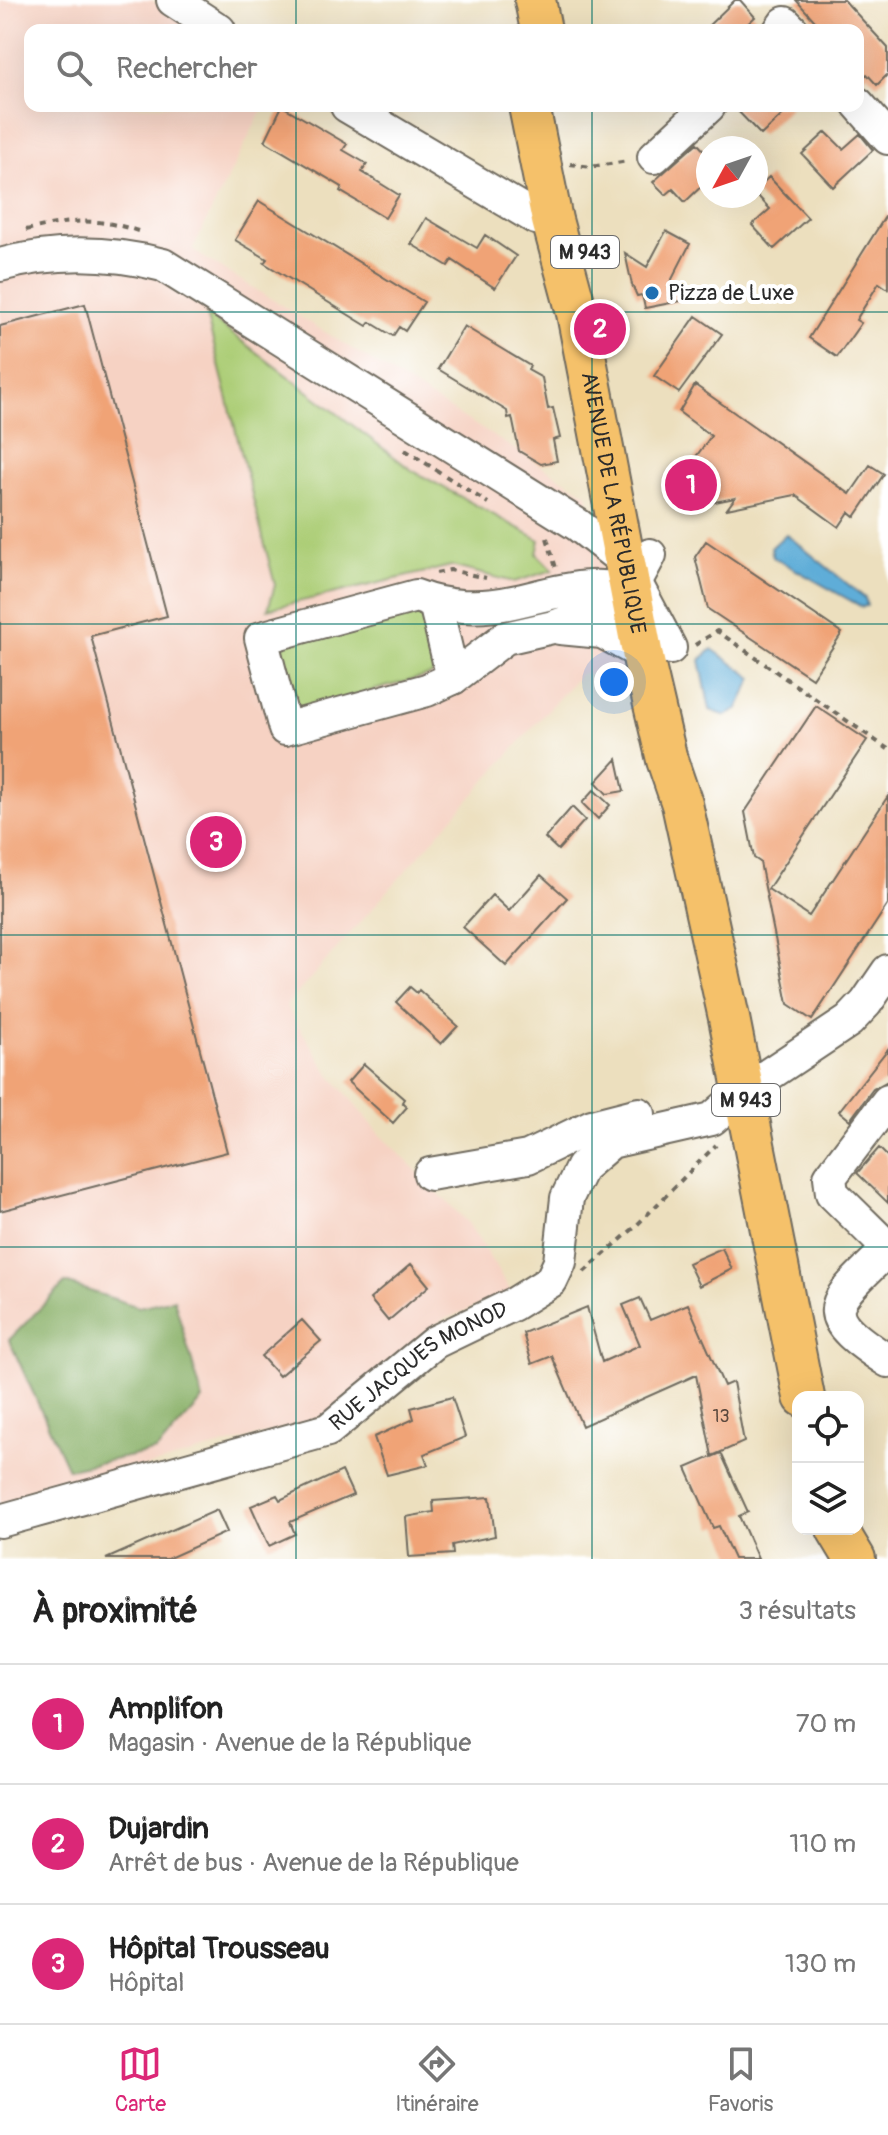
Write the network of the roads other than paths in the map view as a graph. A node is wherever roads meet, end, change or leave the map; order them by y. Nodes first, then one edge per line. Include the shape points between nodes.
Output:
1 (173, 0) edge
2 (508, 0) edge
3 (535, 0) edge
4 (210, 24) edge
5 (513, 24) edge
6 (540, 24) edge
7 (864, 111) edge
8 (357, 112) edge
9 (530, 112) edge
10 (557, 112) edge
11 (703, 112) edge
12 (888, 138) edge
13 (654, 157) road end
14 (552, 220) junction
15 (0, 265) edge
16 (630, 568) junction
17 (549, 579) junction
18 (431, 589) junction
19 (553, 627) junction
20 (665, 651) junction
21 (453, 678) junction
22 (888, 971) edge
23 (744, 1091) junction
24 (888, 1101) edge
25 (528, 1157) junction
26 (430, 1174) dead end
27 (574, 1184) junction
28 (888, 1249) edge
29 (888, 1361) edge
30 (803, 1391) edge
31 (0, 1521) edge
32 (823, 1535) edge
33 (832, 1535) edge
34 (841, 1535) edge
35 (820, 1559) edge
36 (837, 1559) edge
37 (855, 1559) edge

1 - 4 street
2 - 5 main road
3 - 6 main road
7 - 12 street
8 - 14 street via 536,218
9 - 14 main road, AVENUE DE LA RÉPUBLIQUE / M 943
10 - 16 main road, AVENUE DE LA RÉPUBLIQUE / M 943
11 - 13 street
14 - 16 main road, AVENUE DE LA RÉPUBLIQUE / M 943 via 577,313
15 - 16 street via 69,253 163,265 372,394
16 - 17 street
16 - 17 street via 591,588
16 - 19 street via 600,610
16 - 20 main road, AVENUE DE LA RÉPUBLIQUE / M 943
16 - 20 street
17 - 18 street via 482,607
18 - 21 street
18 - 21 street via 261,638 285,729
19 - 20 street via 602,632
19 - 21 street via 505,638
20 - 23 main road, AVENUE DE LA RÉPUBLIQUE / M 943 via 692,751 682,804
22 - 23 street via 849,1021
23 - 25 street via 592,1126
23 - 27 street via 712,1119 611,1142 582,1167
23 - 30 main road, AVENUE DE LA RÉPUBLIQUE / M 943
24 - 28 street via 830,1177 832,1193
25 - 26 street
25 - 27 street
27 - 31 street, RUE JACQUES MONOD via 567,1198 560,1262 551,1281 452,1331 328,1430
28 - 29 street via 842,1296 838,1307 840,1325 851,1337
32 - 35 main road
33 - 36 street
34 - 37 main road

